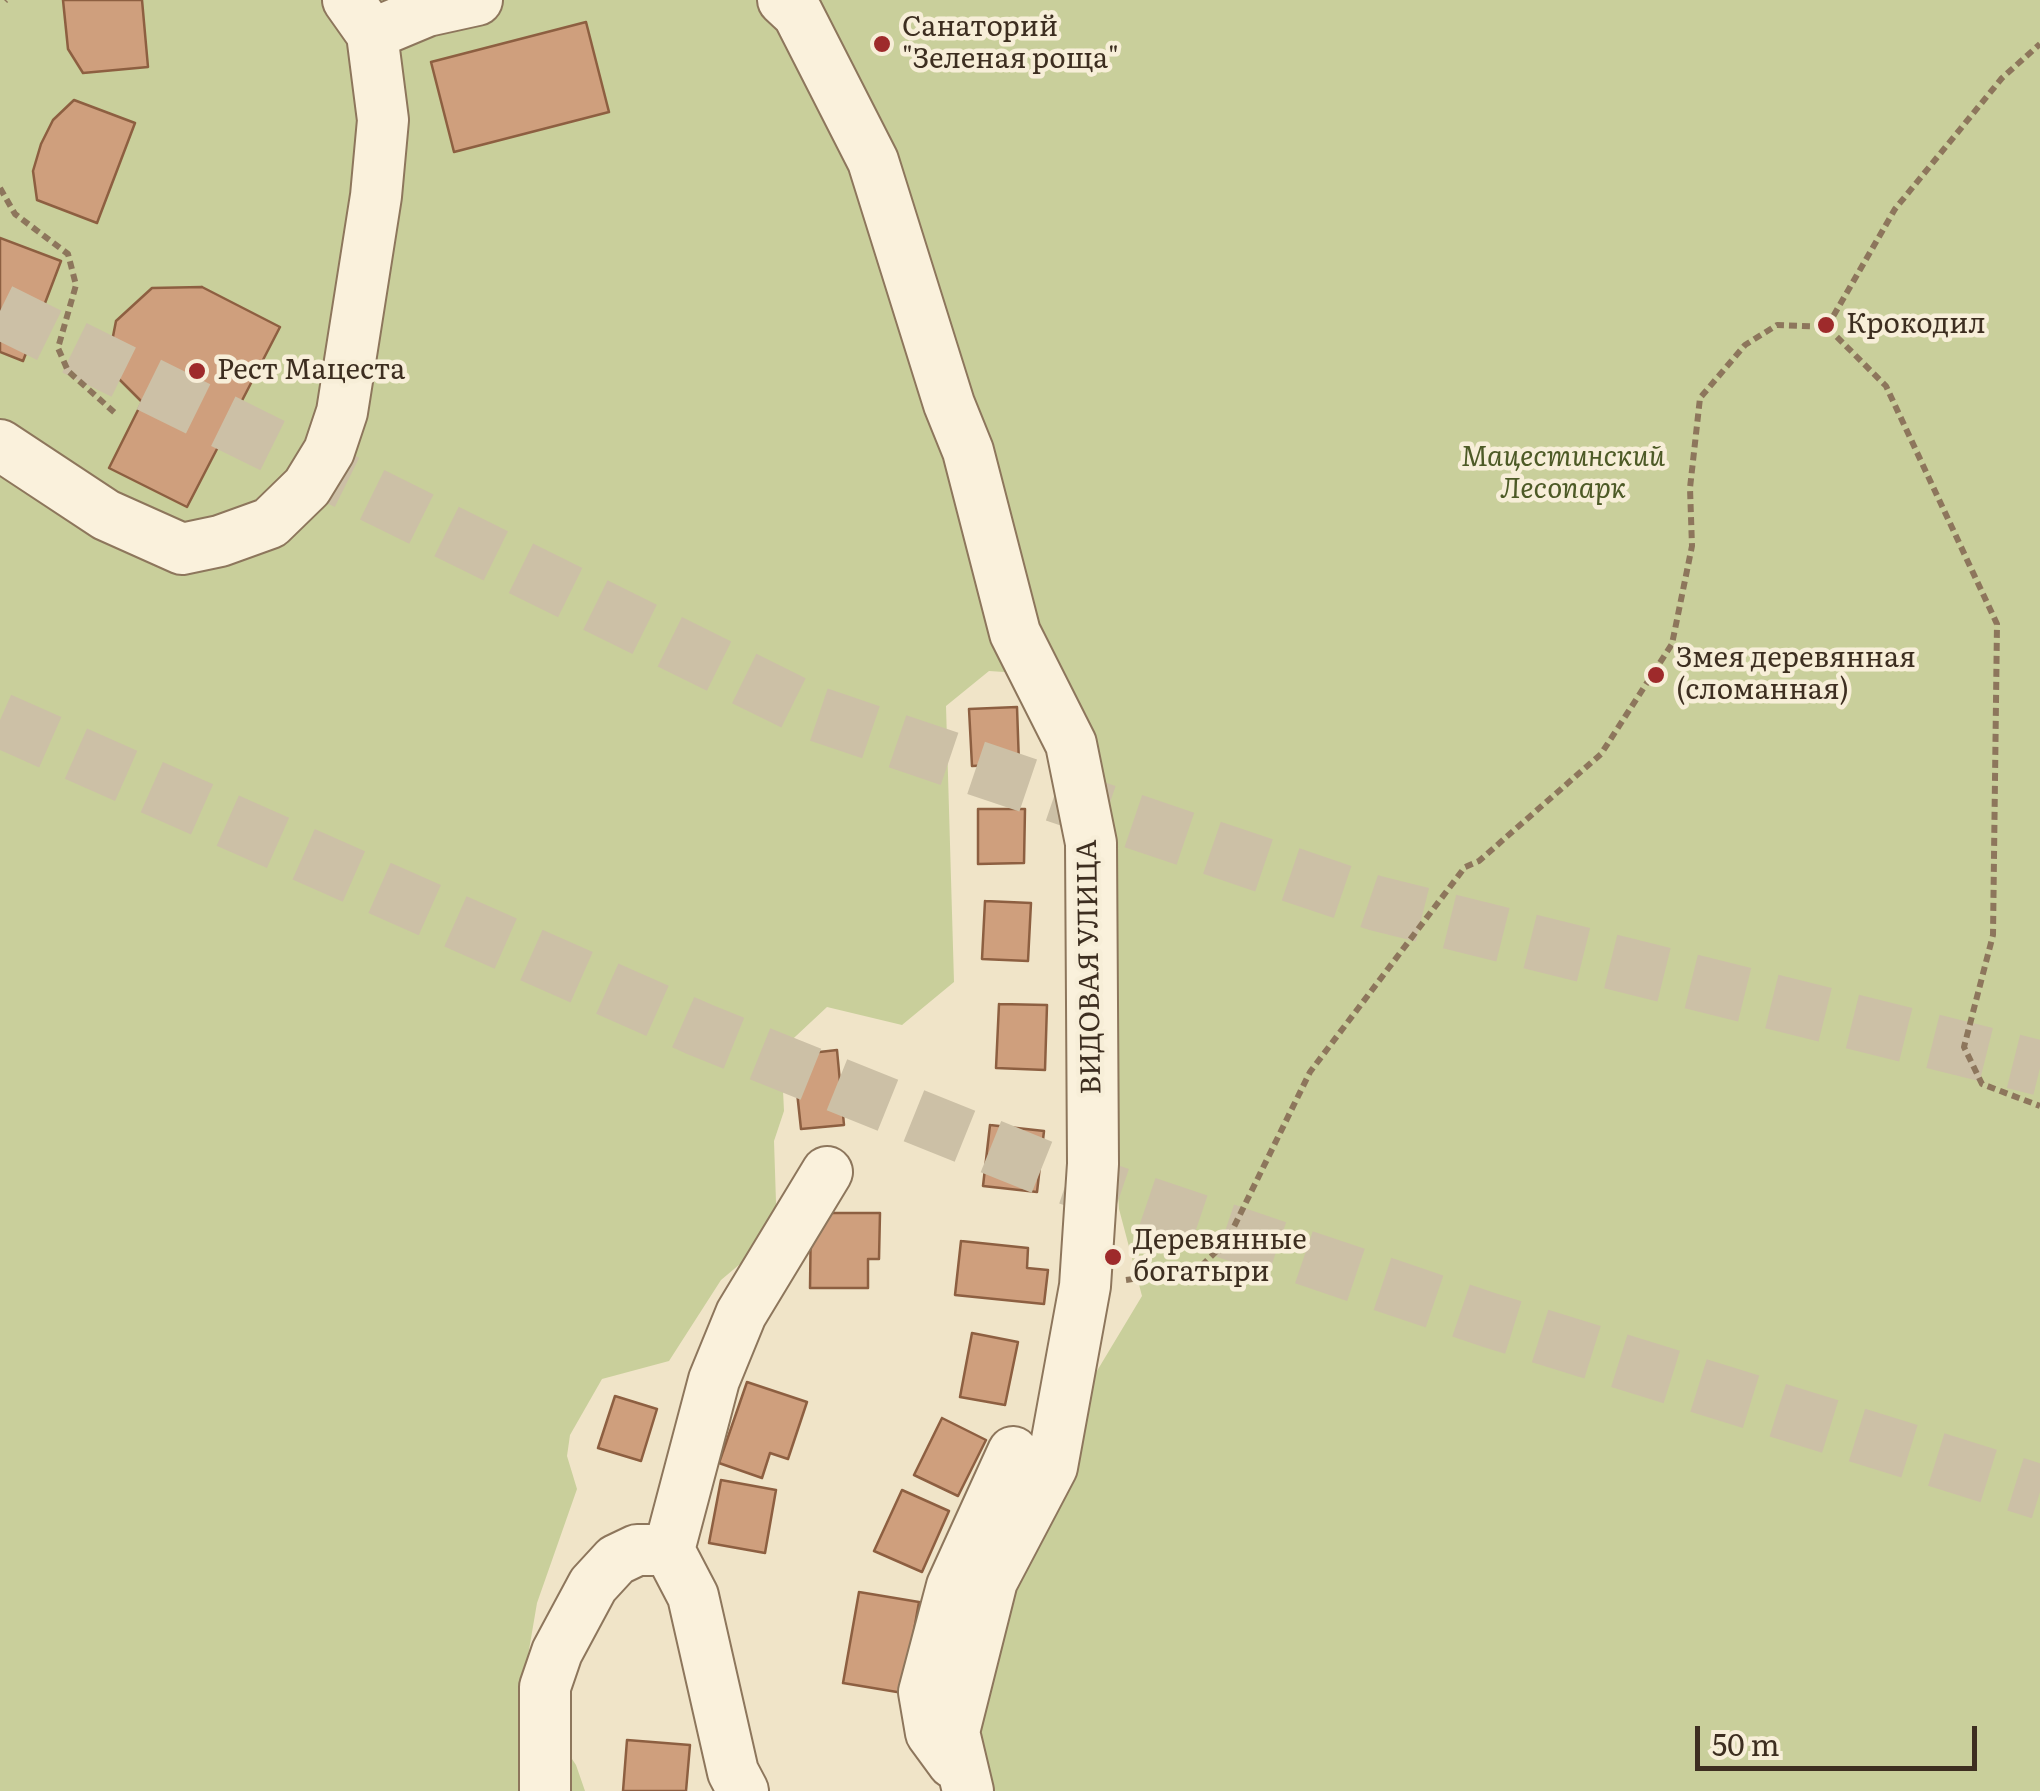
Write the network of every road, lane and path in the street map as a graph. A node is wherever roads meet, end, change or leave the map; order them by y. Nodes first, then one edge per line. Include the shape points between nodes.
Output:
1 (476, 0) edge
2 (783, 0) edge
3 (360, 17) edge
4 (2040, 44) edge
5 (0, 188) edge
6 (1827, 326) junction
7 (115, 413) dead end
8 (0, 445) edge
9 (2040, 1106) edge
10 (827, 1172) dead end
11 (1085, 1286) junction
12 (1013, 1452) dead end
13 (668, 1550) junction
14 (967, 1787) edge
15 (545, 1791) edge
16 (743, 1791) edge

1 - 3 street
2 - 11 street, ВИДОВАЯ УЛИЦА via 798,14 873,161 968,451 1016,633 1071,744 1091,843 1093,1164
3 - 8 street via 382,120 376,196 342,412 307,487 270,523 182,549 106,515
4 - 6 path via 2002,78 1895,209
5 - 7 path via 15,214 68,254 76,285 58,348 68,371
6 - 9 path via 1886,386 1996,624 1993,936 1964,1046 1982,1084
6 - 11 path via 1777,325 1745,345 1700,398 1690,488 1692,546 1672,644 1601,754 1466,867 1310,1072 1227,1242 1197,1270
10 - 13 street via 741,1314 714,1380
11 - 14 street, ВИДОВАЯ УЛИЦА via 1052,1467 992,1581 954,1732
12 - 14 street via 952,1586 924,1692 932,1733
13 - 15 street via 637,1550 616,1560 593,1585 556,1652 546,1687
13 - 16 street via 692,1596

